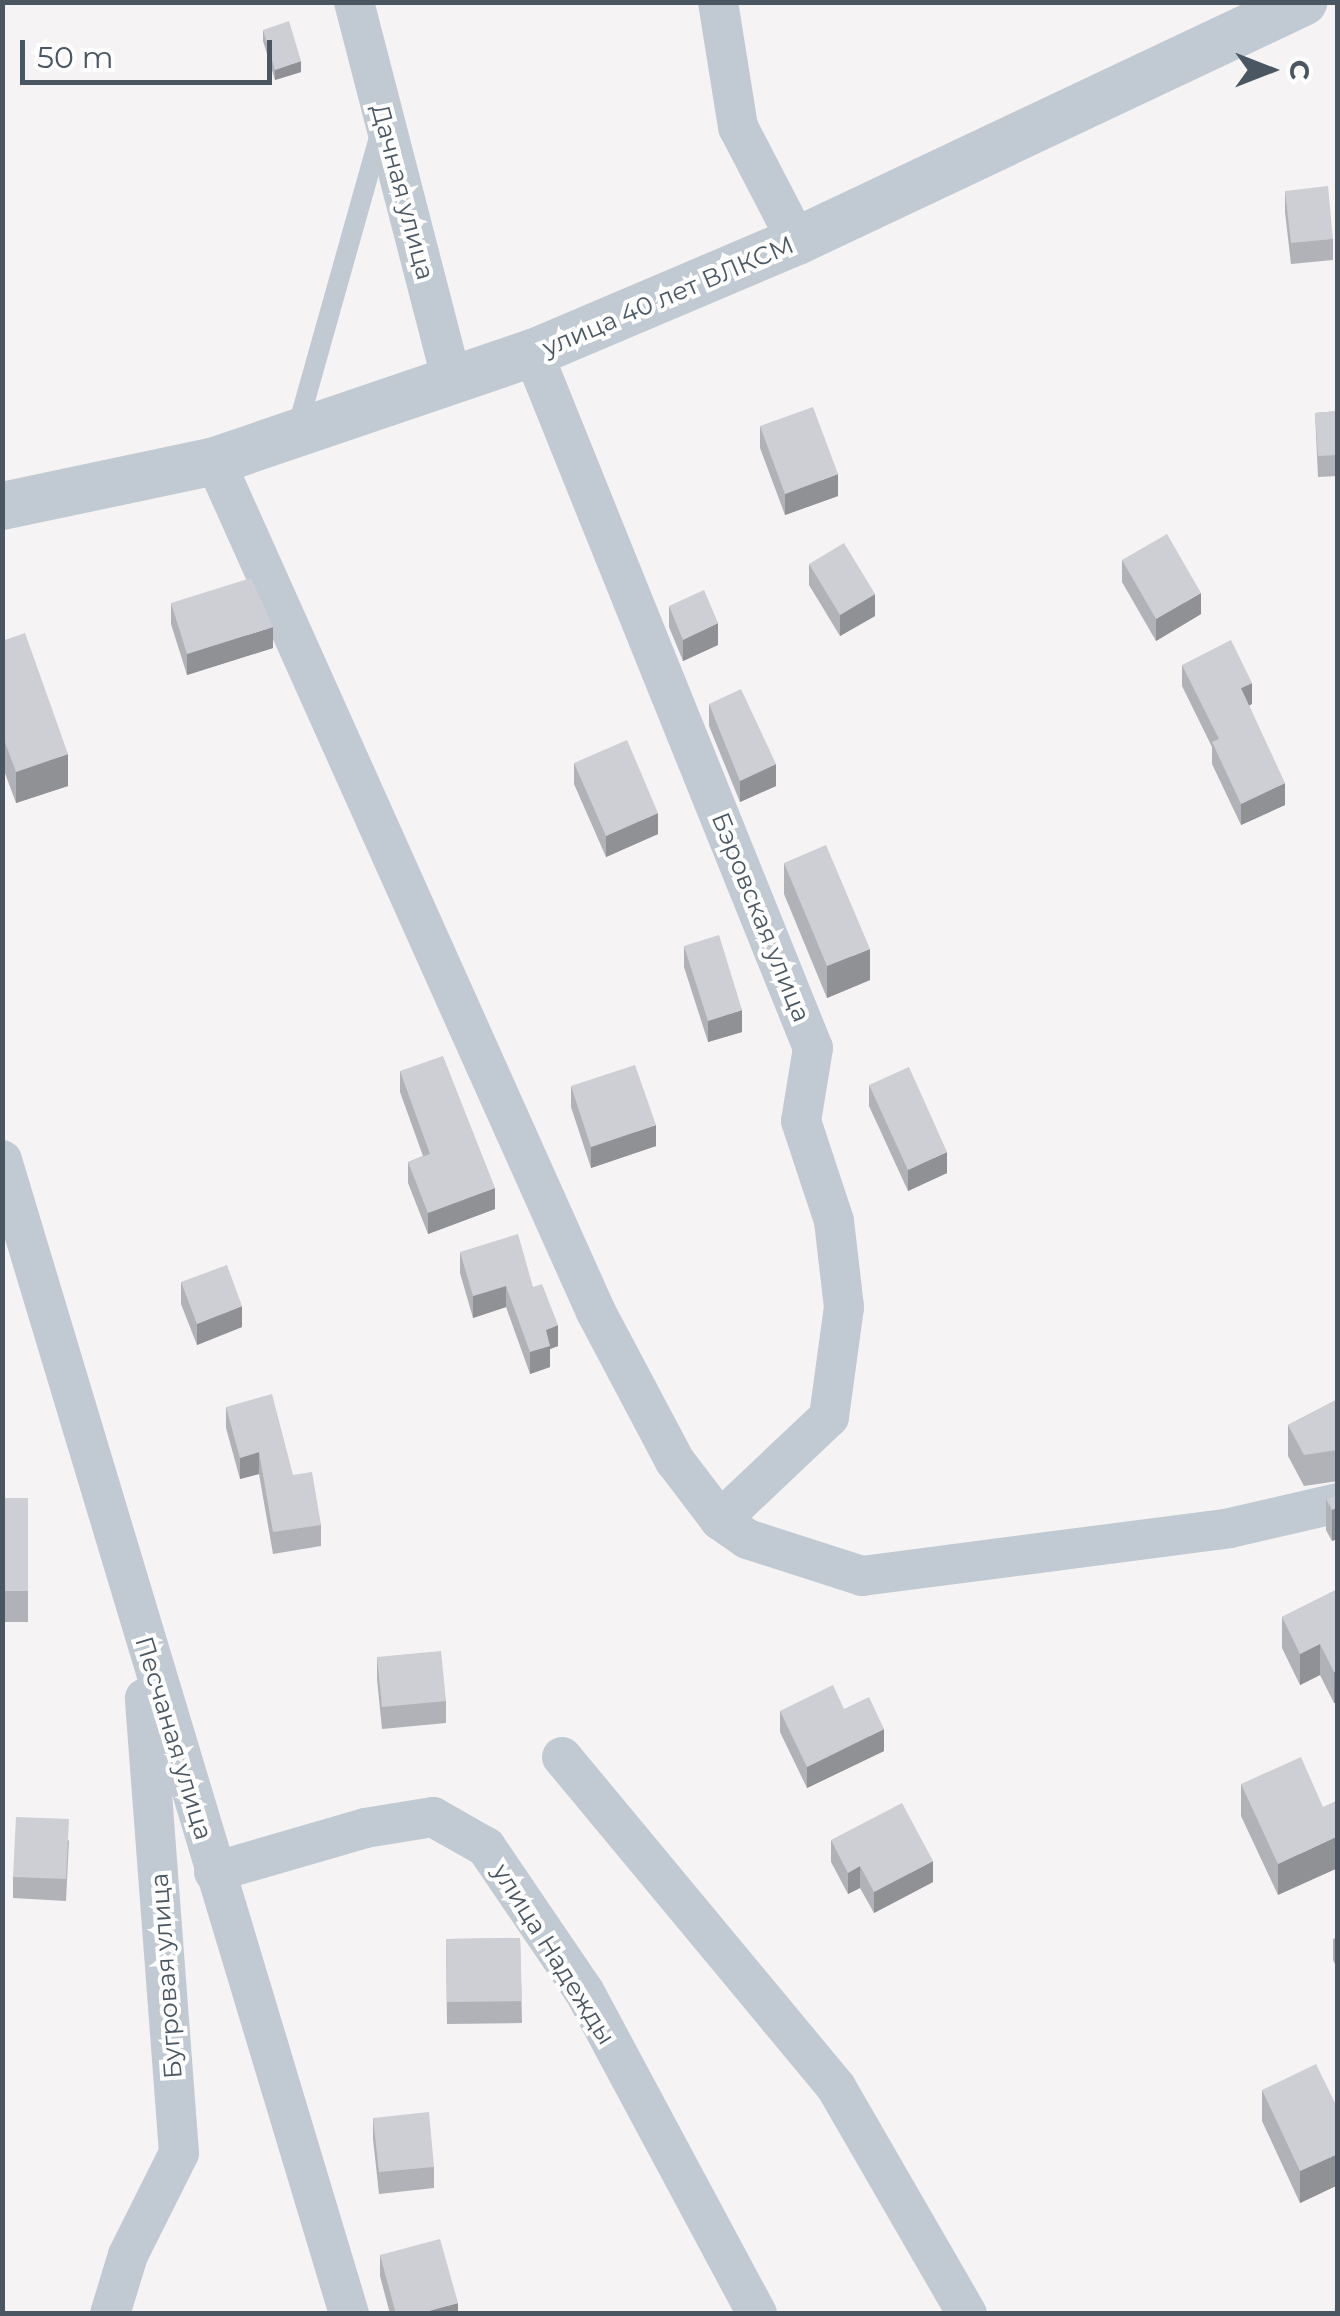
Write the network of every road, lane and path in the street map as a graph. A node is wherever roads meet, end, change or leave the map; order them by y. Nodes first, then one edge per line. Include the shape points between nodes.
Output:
1 (354, 2) edge
2 (718, 2) edge
3 (1300, 3) edge
4 (384, 119) junction
5 (797, 241) junction
6 (534, 353) junction
7 (452, 381) junction
8 (295, 434) junction
9 (215, 461) junction
10 (2, 506) edge
11 (2, 1160) edge
12 (1338, 1504) edge
13 (720, 1520) junction
14 (140, 1624) junction
15 (562, 1757) dead end
16 (214, 1872) junction
17 (110, 2314) edge
18 (349, 2314) edge
19 (757, 2314) edge
20 (967, 2314) edge

1 - 4 street, Дачная улица
2 - 5 street via 738,126
3 - 5 street, улица 40 лет ВЛКСМ
4 - 7 street, Дачная улица
4 - 8 lane
5 - 6 street, улица 40 лет ВЛКСМ
6 - 7 street, улица 40 лет ВЛКСМ
6 - 13 street, Бэровская улица via 814,1048 801,1121 834,1221 844,1307 829,1418
7 - 8 street, улица 40 лет ВЛКСМ
8 - 9 street, улица 40 лет ВЛКСМ
9 - 10 street, улица 40 лет ВЛКСМ
9 - 13 street via 596,1312 676,1461
11 - 14 street, Песчаная улица
12 - 13 street via 1230,1528 862,1576 747,1538
14 - 16 street, Песчаная улица
14 - 17 street, Бугровая улица via 178,2153 128,2255
15 - 20 street via 836,2086
16 - 18 street, Песчаная улица
16 - 19 street, улица Надежды via 365,1828 433,1818 486,1847 584,1991

